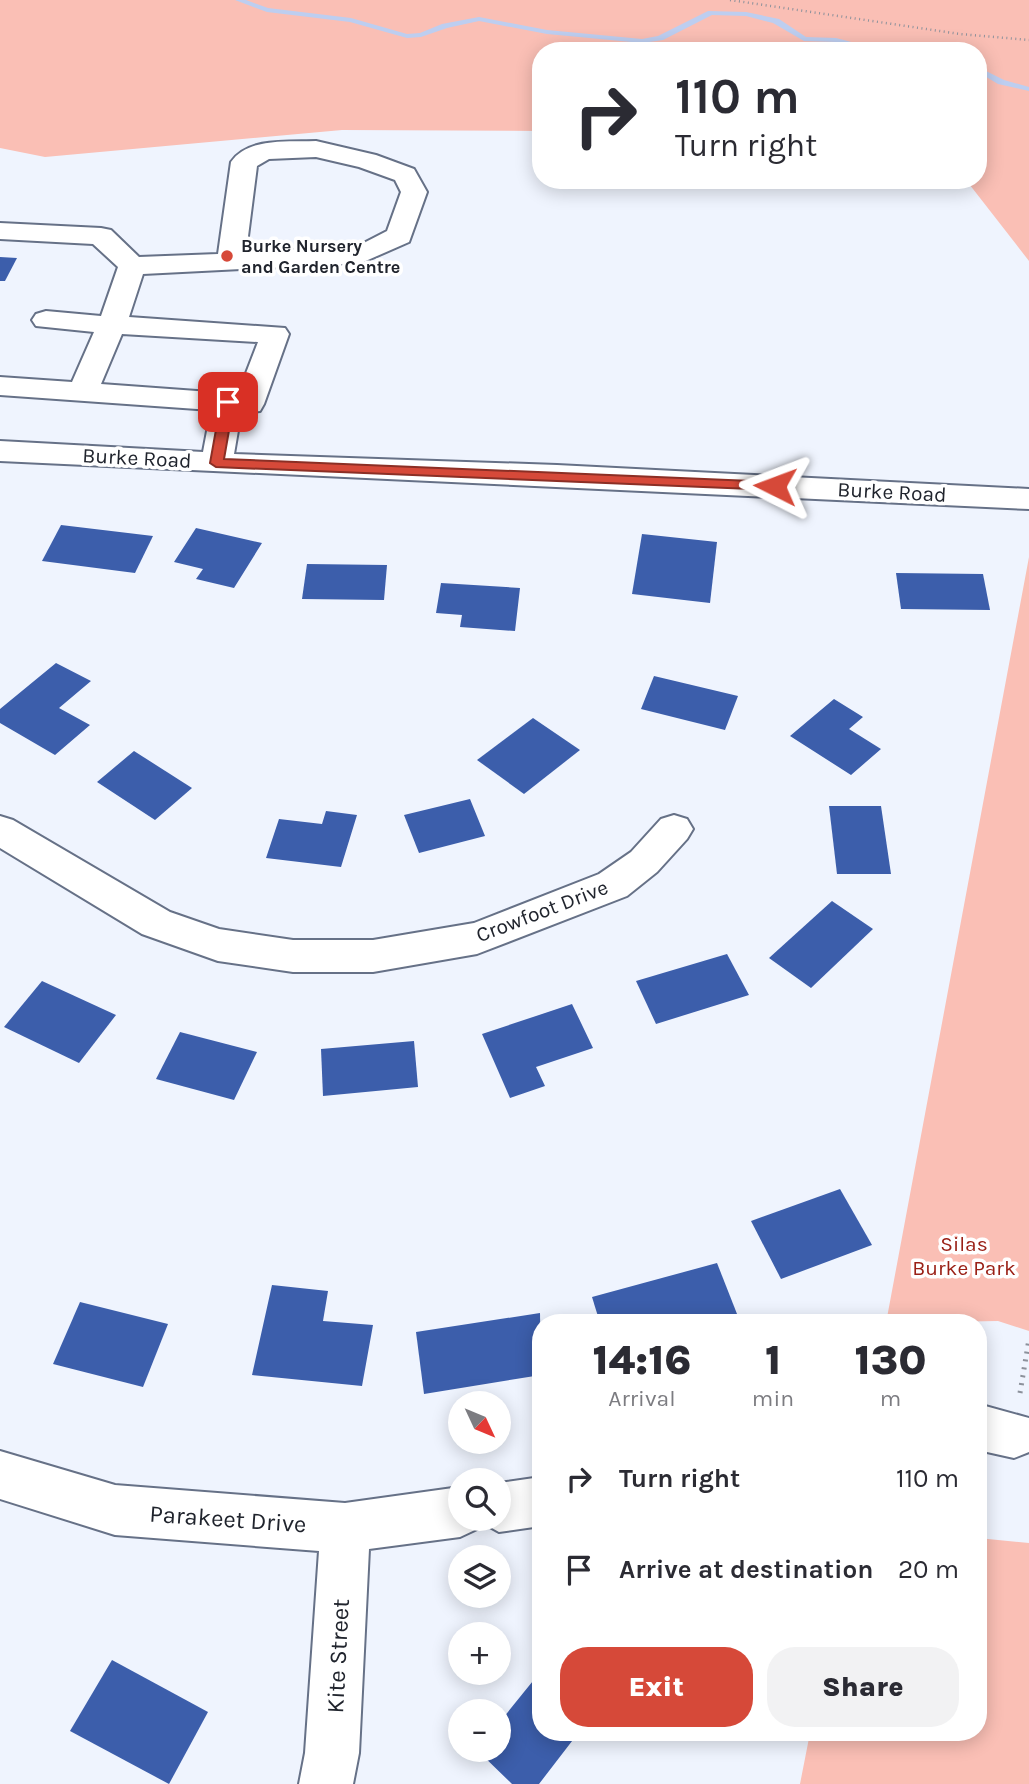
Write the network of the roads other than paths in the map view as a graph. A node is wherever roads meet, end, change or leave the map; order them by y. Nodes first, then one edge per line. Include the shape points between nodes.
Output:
1 (0, 231) edge
2 (231, 261) junction
3 (132, 266) junction
4 (46, 320) dead end
5 (112, 326) junction
6 (0, 386) edge
7 (83, 392) junction
8 (228, 402) junction
9 (0, 451) edge
10 (216, 463) junction
11 (1029, 499) edge
12 (674, 829) dead end
13 (0, 830) edge
14 (0, 1475) edge
15 (532, 1502) edge
16 (511, 1505) edge
17 (448, 1514) edge
18 (345, 1528) junction
19 (326, 1784) edge

1 - 3 street via 101,236
2 - 2 street via 361,256 398,236 414,192 405,175 367,161 316,149 264,151 244,162
2 - 3 street
3 - 5 street
4 - 5 street
5 - 7 street
5 - 8 street via 275,334 249,404
6 - 7 street
7 - 8 street
8 - 10 street
9 - 10 street, Burke Road
10 - 11 street, Burke Road
12 - 13 street, Crowfoot Drive via 645,862 614,886 477,938 373,956 293,956 218,945 156,923
14 - 18 street, Parakeet Drive via 115,1510
15 - 16 street
17 - 18 street, Parakeet Drive
18 - 19 street, Kite Street via 332,1753

